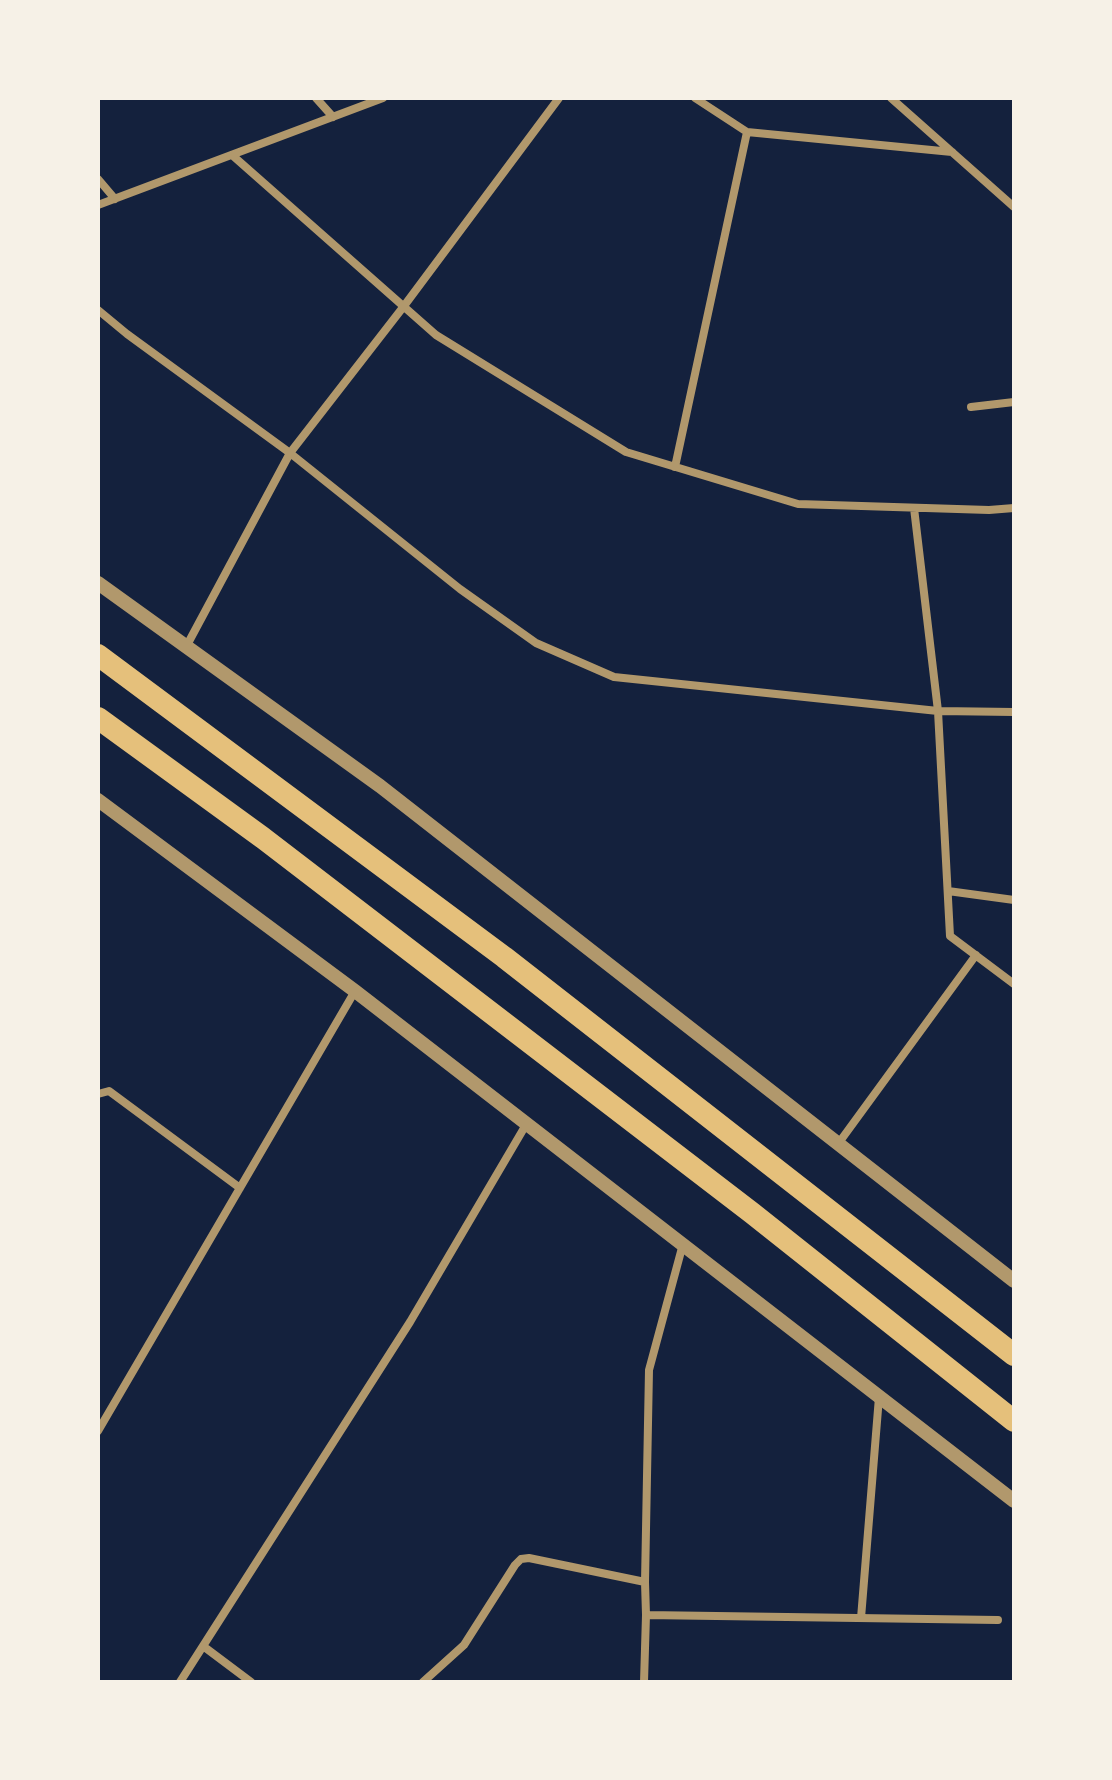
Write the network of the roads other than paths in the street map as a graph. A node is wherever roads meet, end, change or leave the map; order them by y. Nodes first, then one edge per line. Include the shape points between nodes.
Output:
1 (316, 98) edge
2 (383, 98) edge
3 (559, 98) edge
4 (695, 98) edge
5 (891, 98) edge
6 (333, 117) junction
7 (747, 132) junction
8 (952, 152) junction
9 (232, 155) junction
10 (98, 179) edge
11 (115, 199) junction
12 (98, 205) edge
13 (1014, 207) edge
14 (404, 306) junction
15 (98, 310) edge
16 (1014, 402) edge
17 (971, 407) dead end
18 (290, 453) junction
19 (675, 467) junction
20 (914, 508) junction
21 (1014, 508) edge
22 (98, 583) edge
23 (186, 647) junction
24 (98, 655) edge
25 (938, 711) junction
26 (1014, 712) edge
27 (98, 718) edge
28 (98, 800) edge
29 (948, 891) junction
30 (1014, 900) edge
31 (976, 955) junction
32 (1014, 984) edge
33 (355, 991) junction
34 (98, 1094) edge
35 (527, 1123) junction
36 (838, 1144) junction
37 (240, 1188) junction
38 (683, 1244) junction
39 (1014, 1281) edge
40 (1014, 1355) edge
41 (879, 1397) junction
42 (1014, 1421) edge
43 (98, 1431) edge
44 (1014, 1501) edge
45 (645, 1582) junction
46 (646, 1615) junction
47 (861, 1618) junction
48 (998, 1620) dead end
49 (203, 1646) junction
50 (180, 1682) edge
51 (251, 1682) edge
52 (423, 1682) edge
53 (644, 1682) edge

1 - 6 street
2 - 6 street
3 - 14 street
4 - 7 street
5 - 8 street
6 - 9 street
7 - 8 street
7 - 19 street
8 - 13 street
9 - 11 street
9 - 14 street
10 - 11 street
11 - 12 street
14 - 18 street
14 - 19 street via 436,335 626,452
15 - 18 street
16 - 17 street
18 - 23 street
18 - 25 street via 536,643 614,677
19 - 20 street via 798,504
20 - 21 street
20 - 25 street
22 - 23 street
23 - 36 street via 380,786
24 - 40 highway via 504,957
25 - 26 street
25 - 29 street
27 - 42 highway via 740,1203
28 - 33 street
29 - 30 street
29 - 31 street via 950,936
31 - 32 street
31 - 36 street
33 - 35 street
33 - 37 street
34 - 37 street via 109,1091
35 - 38 street
35 - 49 street via 410,1322
36 - 39 street
37 - 43 street
38 - 41 street
38 - 45 street via 649,1370
41 - 44 street
41 - 47 street
45 - 46 street
45 - 52 street via 521,1559 464,1645
46 - 47 street
46 - 53 street
47 - 48 street
49 - 50 street
49 - 51 street

